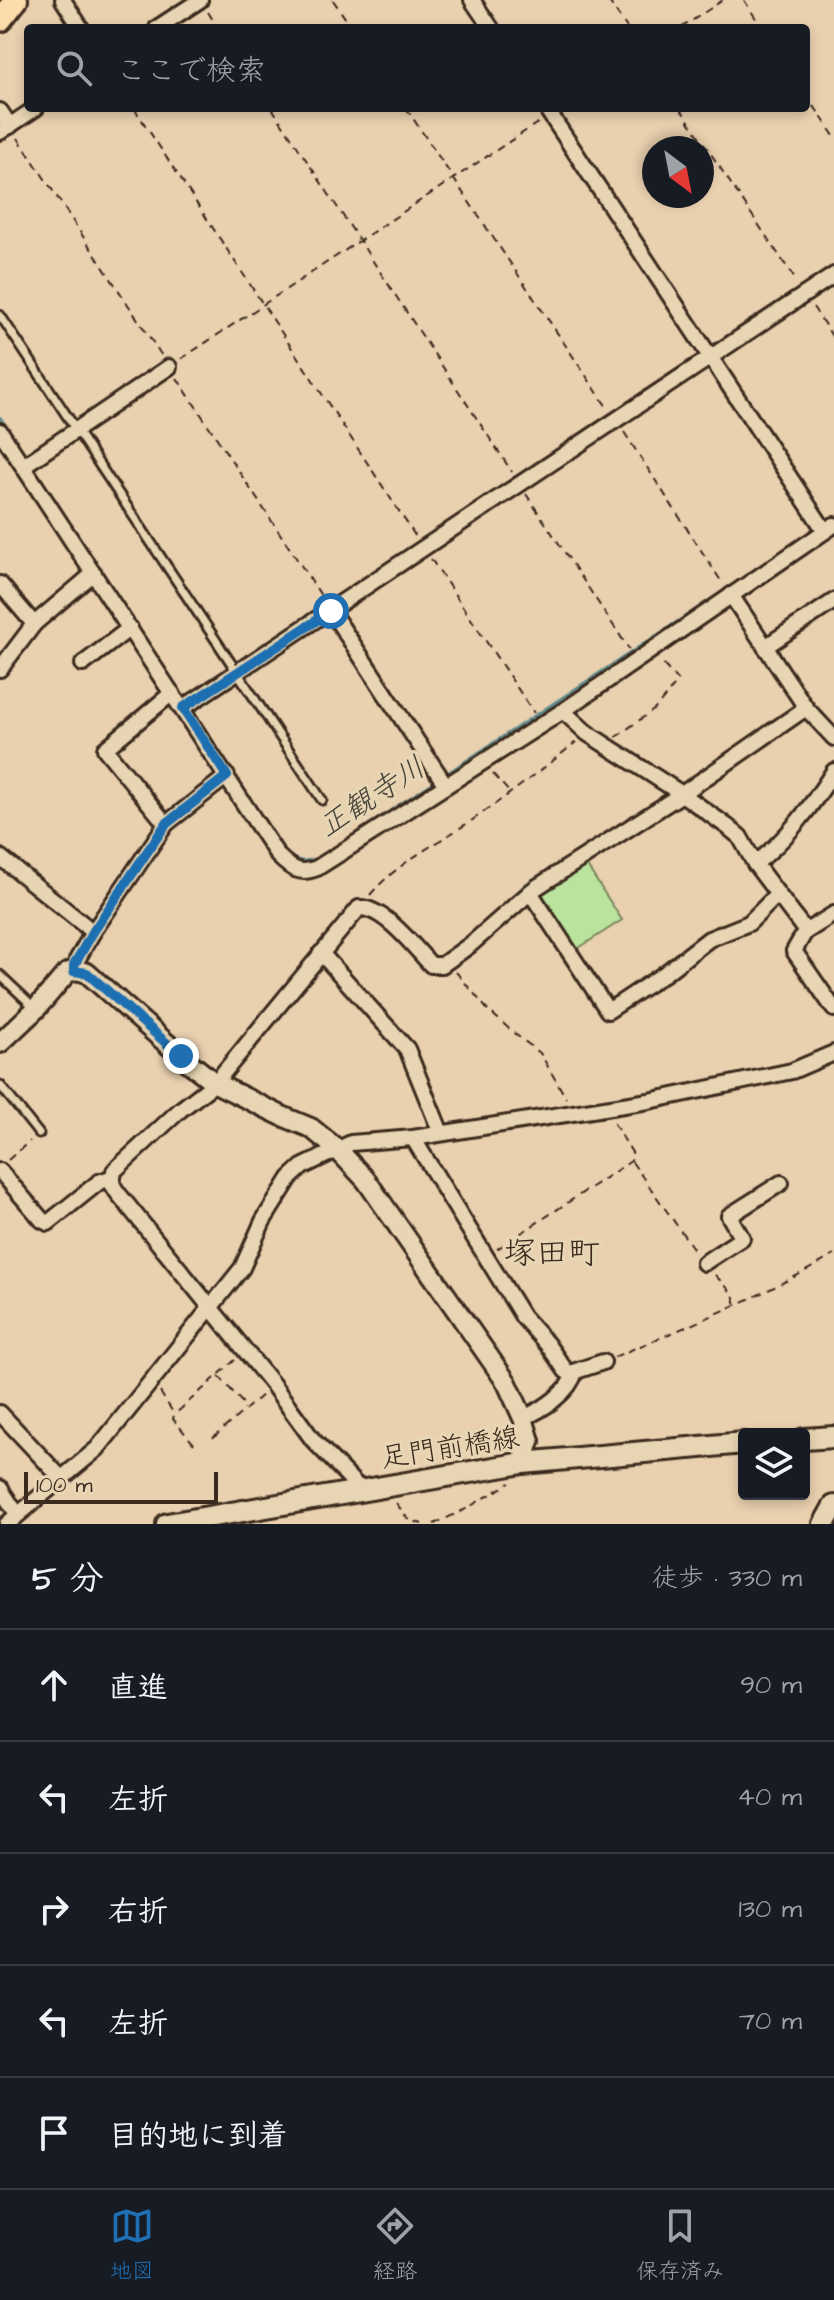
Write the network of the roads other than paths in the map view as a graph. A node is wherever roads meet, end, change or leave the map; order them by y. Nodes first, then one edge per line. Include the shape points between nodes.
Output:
1 (16, 0) edge
2 (63, 0) edge
3 (200, 0) edge
4 (472, 0) edge
5 (0, 20) edge
6 (78, 24) edge
7 (163, 24) edge
8 (488, 24) edge
9 (0, 111) edge
10 (30, 112) edge
11 (549, 112) edge
12 (5, 129) edge
13 (834, 275) edge
14 (0, 315) edge
15 (711, 357) junction
16 (169, 367) road end
17 (77, 430) junction
18 (0, 431) edge
19 (23, 466) junction
20 (830, 528) edge
21 (94, 573) junction
22 (0, 584) edge
23 (731, 595) junction
24 (834, 601) edge
25 (331, 611) junction
26 (34, 624) junction
27 (130, 628) junction
28 (765, 647) junction
29 (83, 664) dead end
30 (0, 669) edge
31 (237, 671) junction
32 (172, 693) junction
33 (183, 708) junction
34 (806, 708) junction
35 (563, 711) junction
36 (834, 738) edge
37 (834, 771) edge
38 (227, 776) junction
39 (445, 784) junction
40 (682, 794) junction
41 (322, 800) dead end
42 (166, 824) junction
43 (0, 857) edge
44 (755, 864) junction
45 (530, 892) junction
46 (777, 895) junction
47 (834, 914) edge
48 (93, 932) junction
49 (805, 932) junction
50 (321, 953) junction
51 (74, 971) junction
52 (0, 975) edge
53 (36, 1009) junction
54 (834, 1009) edge
55 (0, 1043) edge
56 (834, 1053) edge
57 (215, 1083) junction
58 (0, 1085) edge
59 (441, 1133) junction
60 (39, 1134) road end
61 (413, 1138) junction
62 (337, 1149) junction
63 (0, 1165) edge
64 (0, 1171) edge
65 (111, 1178) junction
66 (781, 1183) dead end
67 (704, 1263) road end
68 (210, 1309) junction
69 (603, 1362) road end
70 (575, 1372) junction
71 (0, 1413) edge
72 (523, 1418) junction
73 (834, 1437) edge
74 (810, 1439) edge
75 (738, 1444) edge
76 (523, 1463) junction
77 (61, 1478) junction
78 (0, 1488) edge
79 (361, 1490) junction
80 (834, 1506) edge
81 (12, 1519) edge
82 (170, 1524) edge
83 (824, 1524) edge

1 - 5 main road
2 - 6 street
3 - 7 street
4 - 8 street
9 - 12 street
10 - 12 street
11 - 15 street
13 - 15 street
14 - 17 lane
15 - 20 street
15 - 25 street
16 - 17 street
17 - 19 street
17 - 31 lane
18 - 19 street
19 - 21 street
20 - 23 street
21 - 26 street
21 - 27 street
22 - 26 street
23 - 28 street
23 - 35 street
24 - 28 street
25 - 31 street
25 - 39 street
26 - 30 street
27 - 29 street
27 - 32 street
28 - 34 street
31 - 33 street
31 - 41 lane
32 - 33 street
32 - 42 street via 105,749
33 - 38 street
34 - 36 street
34 - 40 street
35 - 39 street
35 - 40 street via 587,733
37 - 44 street via 796,827
38 - 39 street via 278,856 289,867 307,872
38 - 42 street
40 - 44 street via 740,837
40 - 45 street
42 - 48 street
43 - 48 street
44 - 46 street
45 - 46 street via 608,1011 709,939 749,923
45 - 50 street via 437,967 392,924 359,908
46 - 49 street
47 - 49 street
48 - 51 street
49 - 54 street via 794,951
50 - 57 street
50 - 59 street via 407,1049
51 - 53 street
51 - 57 street via 87,973
52 - 53 lane
53 - 55 street
56 - 59 street via 792,1071 604,1109
57 - 62 street via 311,1128
57 - 65 street via 117,1167
58 - 60 lane
59 - 61 street
61 - 62 street
61 - 70 street via 523,1317 566,1371
62 - 68 street via 290,1178 242,1268
62 - 72 street via 366,1180 491,1359
63 - 64 lane
64 - 65 street via 48,1223
65 - 68 street
66 - 67 street via 729,1216 742,1238
68 - 77 street via 97,1449
68 - 79 street via 313,1440
69 - 70 street
70 - 72 street via 554,1399
71 - 77 street
72 - 76 street via 530,1441
73 - 74 main road
75 - 76 main road, 足門前橋線
76 - 79 main road, 足門前橋線
77 - 81 street
78 - 81 street
79 - 82 main road, 足門前橋線
80 - 83 main road

